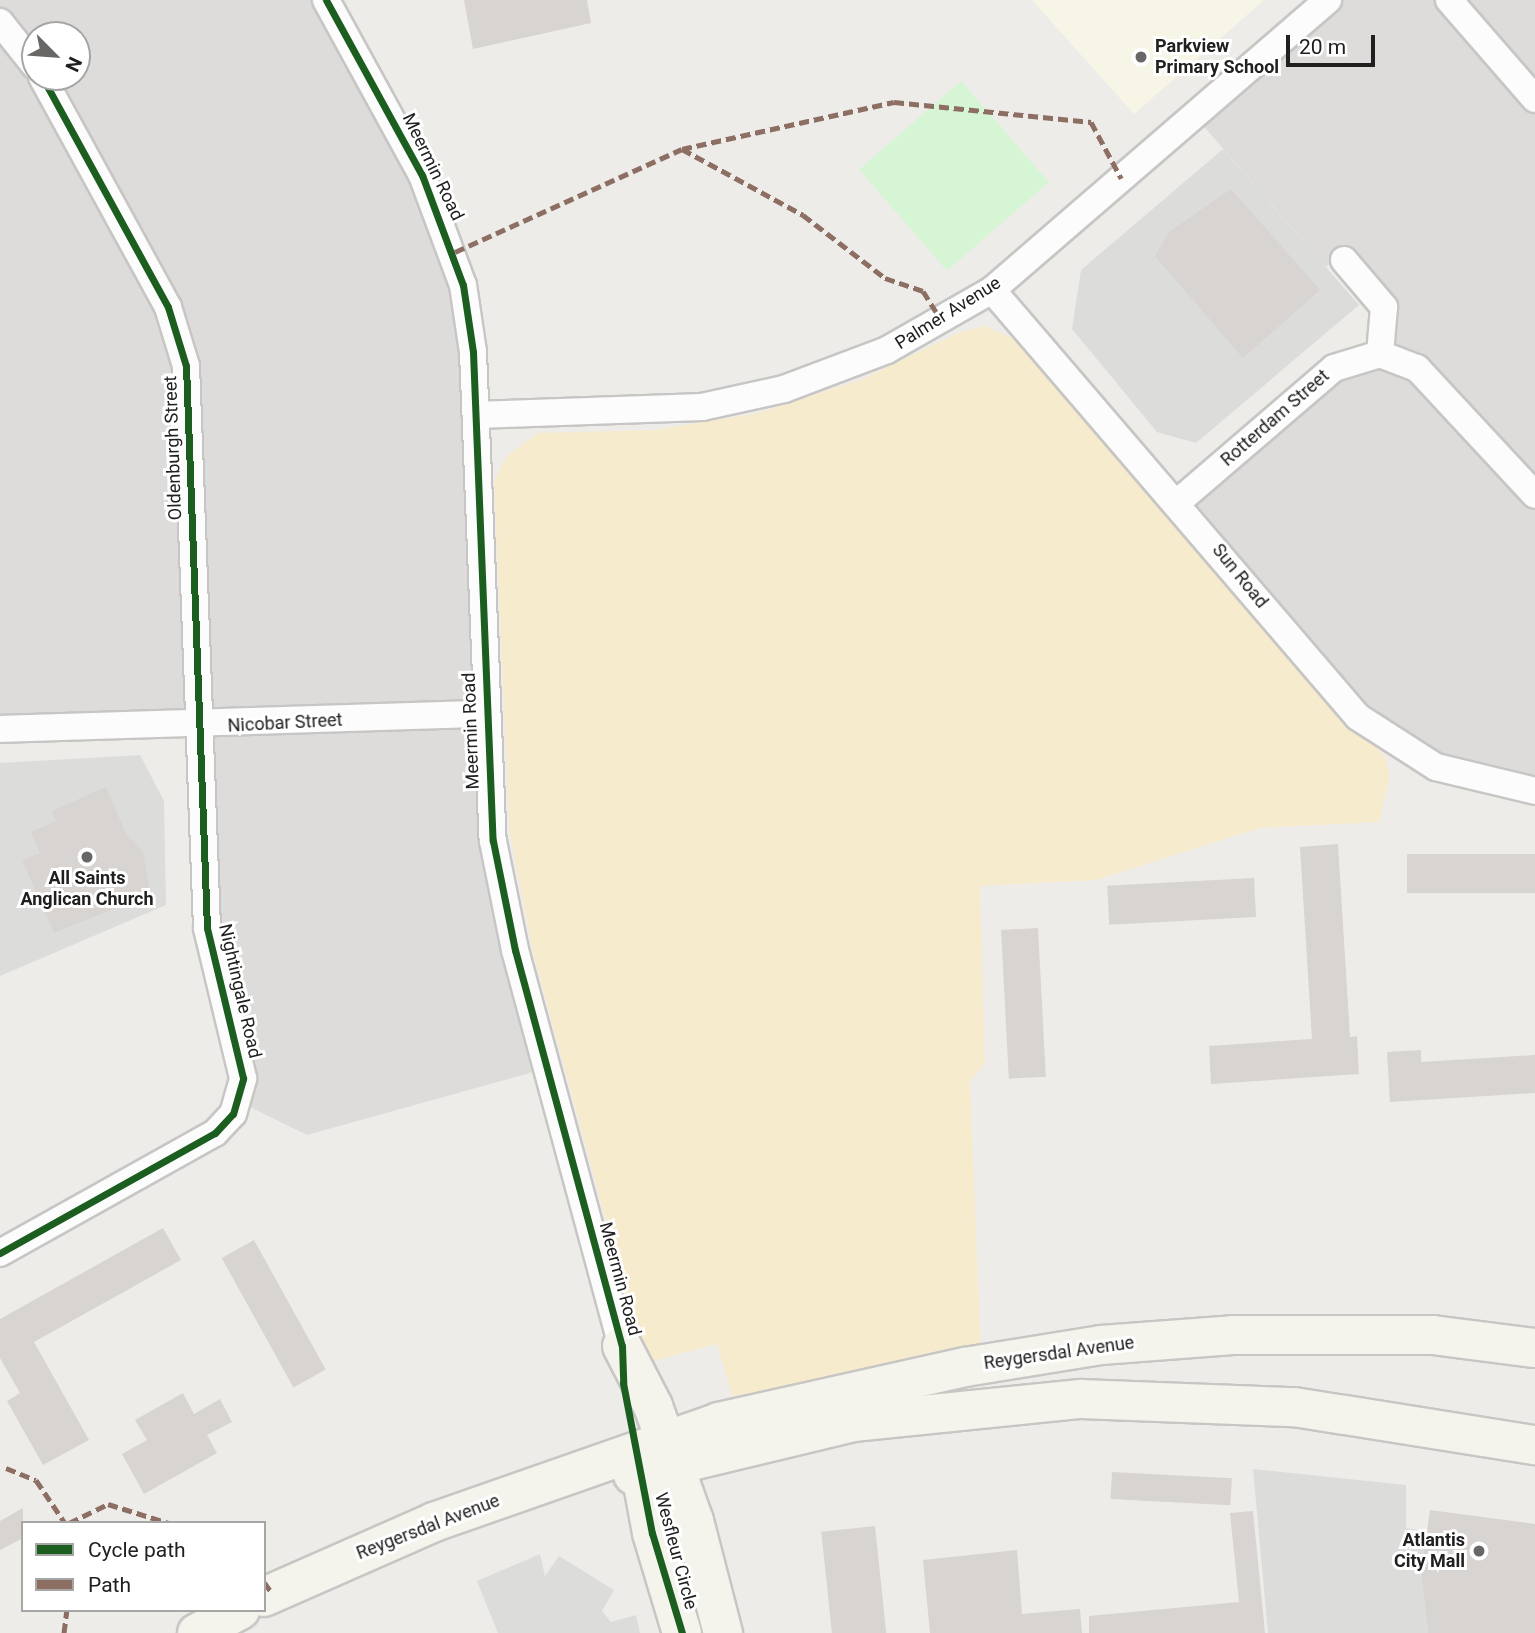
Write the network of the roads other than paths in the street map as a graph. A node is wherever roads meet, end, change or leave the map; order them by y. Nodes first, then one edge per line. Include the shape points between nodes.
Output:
1 (326, 0) edge
2 (1328, 0) edge
3 (1450, 0) edge
4 (0, 22) edge
5 (21, 48) edge
6 (50, 91) edge
7 (1535, 99) edge
8 (1344, 260) dead end
9 (992, 290) junction
10 (1380, 354) junction
11 (476, 415) junction
12 (1535, 495) edge
13 (1179, 501) junction
14 (486, 714) junction
15 (197, 727) junction
16 (0, 729) edge
17 (1535, 791) edge
18 (0, 1253) edge
19 (622, 1346) joint
20 (1535, 1348) edge
21 (1535, 1445) edge
22 (655, 1459) junction
23 (266, 1596) edge
24 (236, 1612) edge
25 (197, 1633) edge
26 (682, 1633) edge
27 (723, 1633) edge

1 - 11 street, Meermin Road via 444,222 470,318
2 - 9 street, Palmer Avenue
3 - 7 street
4 - 5 street
6 - 15 street, Oldenburgh Street via 168,307 180,342 189,390
8 - 10 street via 1384,307
9 - 11 street, Palmer Avenue via 876,355 753,397 659,412
9 - 13 street, Sun Road
10 - 12 street via 1417,368
10 - 13 street, Rotterdam Street via 1334,368
11 - 14 street, Meermin Road
13 - 17 street, Sun Road via 1335,691 1384,738 1436,767
14 - 15 street, Nicobar Street
14 - 19 street, Meermin Road via 488,785 503,897
15 - 16 street, Nicobar Street
15 - 18 street, Nightingale Road via 207,928 242,1066 239,1102 215,1133
19 - 22 main road, Meermin Road via 622,1383
20 - 22 main road, Reygersdal Avenue via 1433,1335 1315,1333 1101,1346 888,1383 719,1422
21 - 22 main road, Reygersdal Avenue via 1294,1407 1081,1399 852,1422
22 - 23 main road, Reygersdal Avenue via 596,1468 434,1522
22 - 26 main road, Wesfleur Circle
22 - 27 main road, Wesfleur Circle
24 - 25 main road

